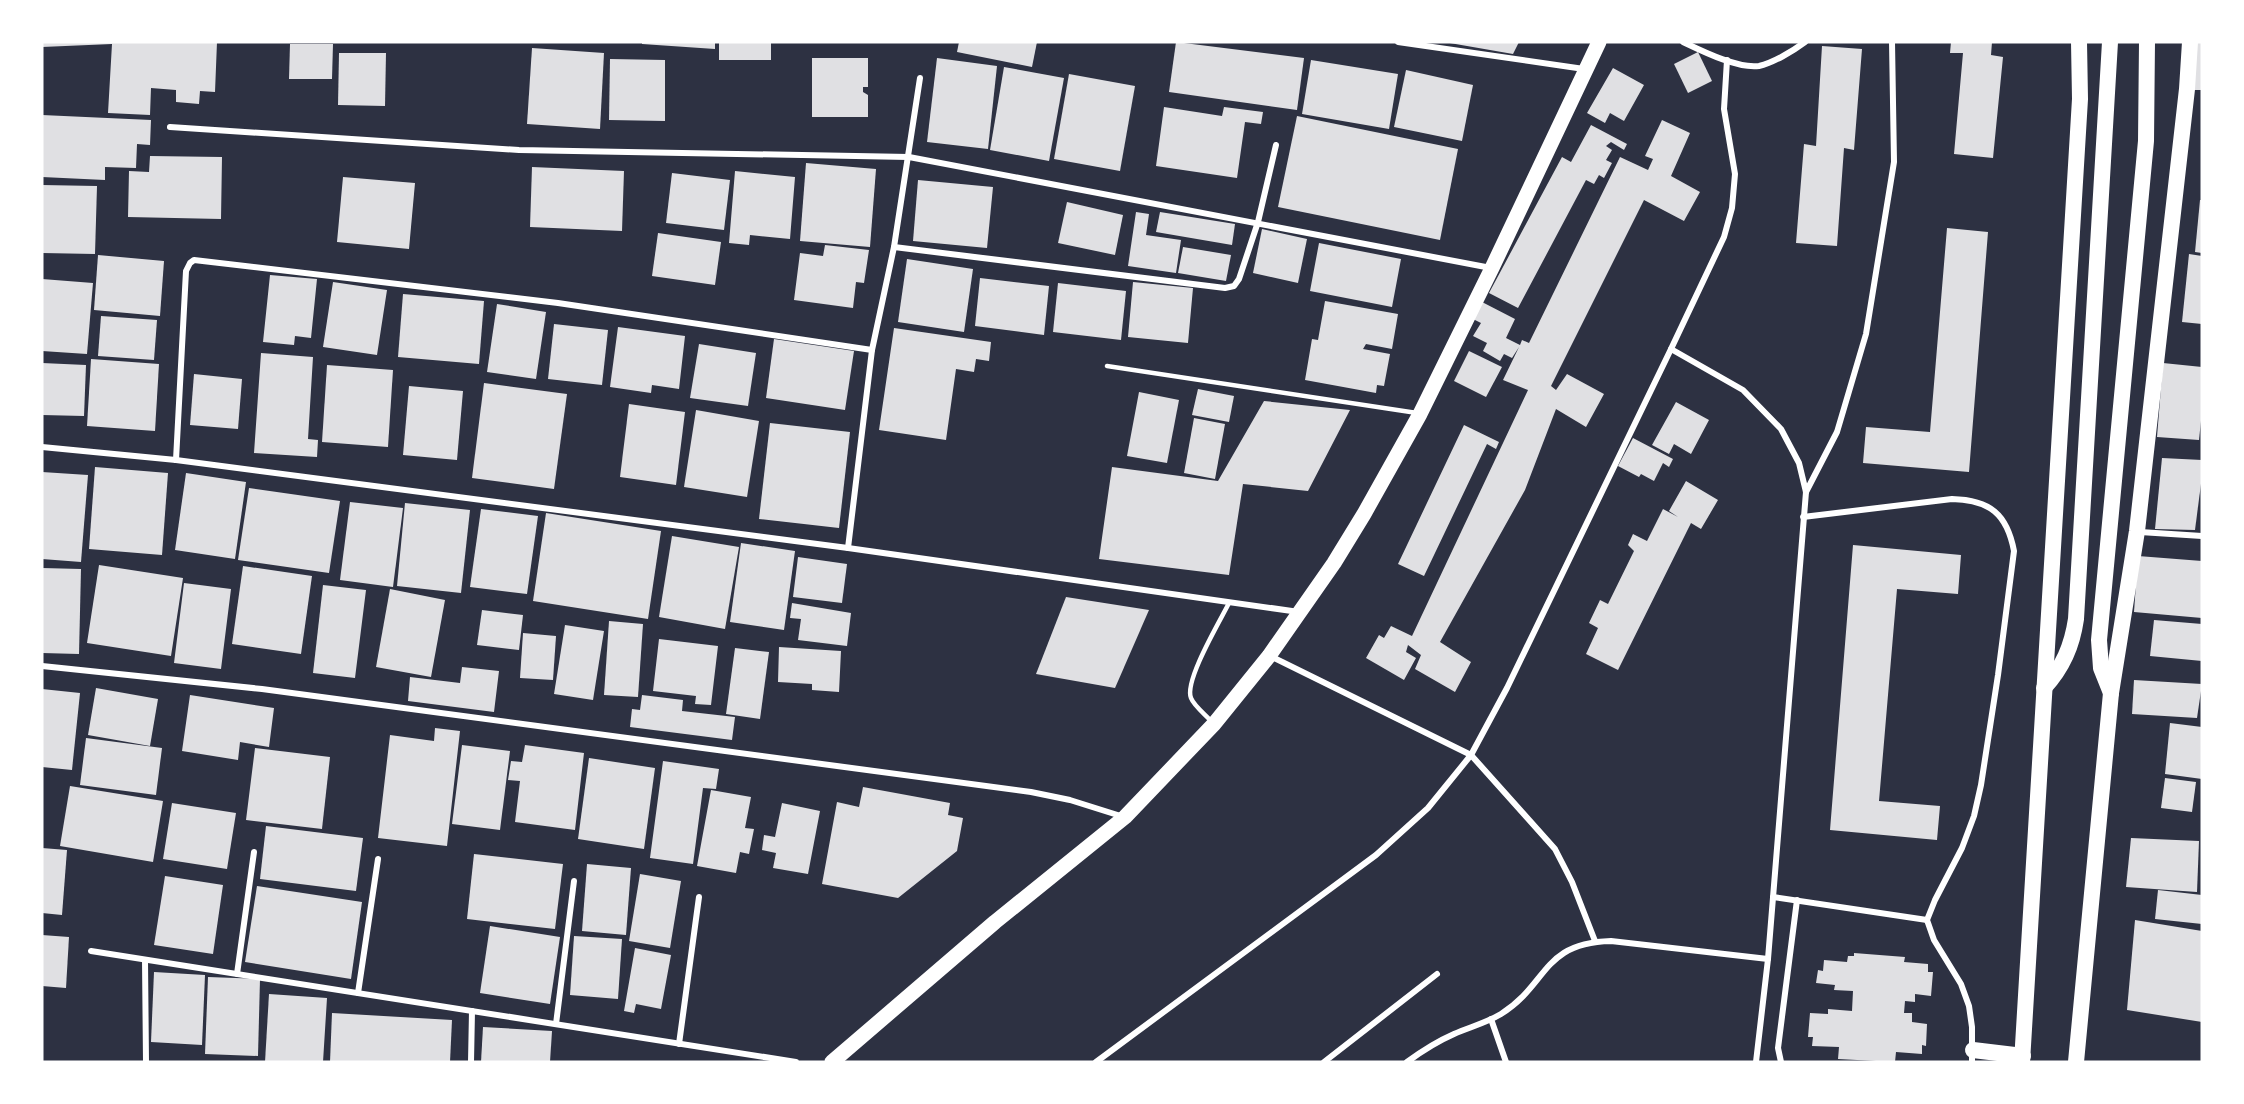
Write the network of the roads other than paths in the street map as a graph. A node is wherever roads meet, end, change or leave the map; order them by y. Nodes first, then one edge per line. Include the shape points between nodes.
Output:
1 (1398, 42) edge
2 (1599, 42) edge
3 (1683, 42) edge
4 (1805, 42) edge
5 (1892, 42) edge
6 (2079, 42) edge
7 (2110, 42) edge
8 (2147, 42) edge
9 (2190, 42) edge
10 (1726, 60) junction
11 (1585, 69) junction
12 (920, 78) dead end
13 (170, 127) dead end
14 (1276, 145) dead end
15 (909, 157) junction
16 (1258, 222) junction
17 (894, 247) junction
18 (1492, 268) junction
19 (1671, 349) junction
20 (872, 350) junction
21 (1107, 366) dead end
22 (1419, 414) junction
23 (42, 447) edge
24 (176, 460) junction
25 (1806, 492) junction
26 (1803, 517) junction
27 (2137, 531) junction
28 (2202, 536) edge
29 (848, 548) junction
30 (1228, 603) junction
31 (1300, 612) junction
32 (1269, 656) junction
33 (42, 666) edge
34 (2044, 688) junction
35 (2111, 693) junction
36 (1214, 724) junction
37 (1471, 755) junction
38 (1125, 817) junction
39 (254, 852) dead end
40 (378, 859) dead end
41 (574, 881) dead end
42 (699, 897) dead end
43 (1773, 897) junction
44 (1797, 900) junction
45 (1927, 920) junction
46 (1595, 941) junction
47 (91, 951) dead end
48 (1768, 958) junction
49 (145, 960) junction
50 (237, 974) junction
51 (1437, 974) dead end
52 (358, 993) junction
53 (472, 1011) junction
54 (1491, 1019) junction
55 (556, 1024) junction
56 (679, 1044) junction
57 (1972, 1056) edge
58 (2022, 1059) edge
59 (146, 1062) edge
60 (471, 1062) edge
61 (796, 1062) edge
62 (832, 1062) edge
63 (1095, 1062) edge
64 (1324, 1062) edge
65 (1407, 1062) edge
66 (1506, 1062) edge
67 (1756, 1062) edge
68 (1781, 1062) edge
69 (2076, 1062) edge

1 - 11 street
2 - 11 main road
3 - 10 street
4 - 10 street via 1759,66
5 - 25 street via 1894,162 1866,334 1837,432
6 - 34 highway via 2080,99
7 - 34 highway via 2076,619 2063,663
8 - 35 highway via 2146,141 2100,640 2101,668
9 - 27 highway
10 - 19 street via 1724,109 1736,174 1732,208 1724,237
11 - 18 main road
12 - 15 street
13 - 15 street via 519,150
14 - 16 street
15 - 16 street
15 - 17 street
16 - 17 street via 1239,279 1234,286 1225,288
16 - 18 street
17 - 20 street
18 - 22 main road
19 - 25 street via 1743,390 1781,429 1798,463
19 - 37 street
20 - 24 street via 558,303 194,261 186,271
20 - 29 street
21 - 22 lane
22 - 31 main road via 1364,514
23 - 24 street
24 - 29 street
25 - 26 street
26 - 43 street
26 - 45 street via 1972,500 1989,506 2011,534 2013,551 1981,785 1962,848
27 - 28 street
27 - 35 highway
29 - 30 street
30 - 31 street
30 - 36 lane via 1193,674 1189,691 1191,700
31 - 32 main road
32 - 36 main road
32 - 37 street
33 - 38 street via 274,691 1019,790
34 - 58 highway
35 - 69 highway
36 - 38 main road
37 - 46 street via 1555,849
37 - 63 street via 1428,808 1376,855
38 - 62 main road
39 - 50 street
40 - 52 street
41 - 55 street
42 - 56 street
43 - 44 street
43 - 48 street
44 - 45 street
44 - 68 street via 1778,1048
45 - 57 street via 1969,1006
46 - 48 street
46 - 54 street via 1552,960 1523,996
47 - 49 street
48 - 67 street
49 - 50 street
49 - 59 street
50 - 52 street
51 - 64 street
52 - 53 street
53 - 55 street
53 - 60 street
54 - 65 street via 1440,1041
54 - 66 street
55 - 56 street
56 - 61 street
57 - 58 highway

